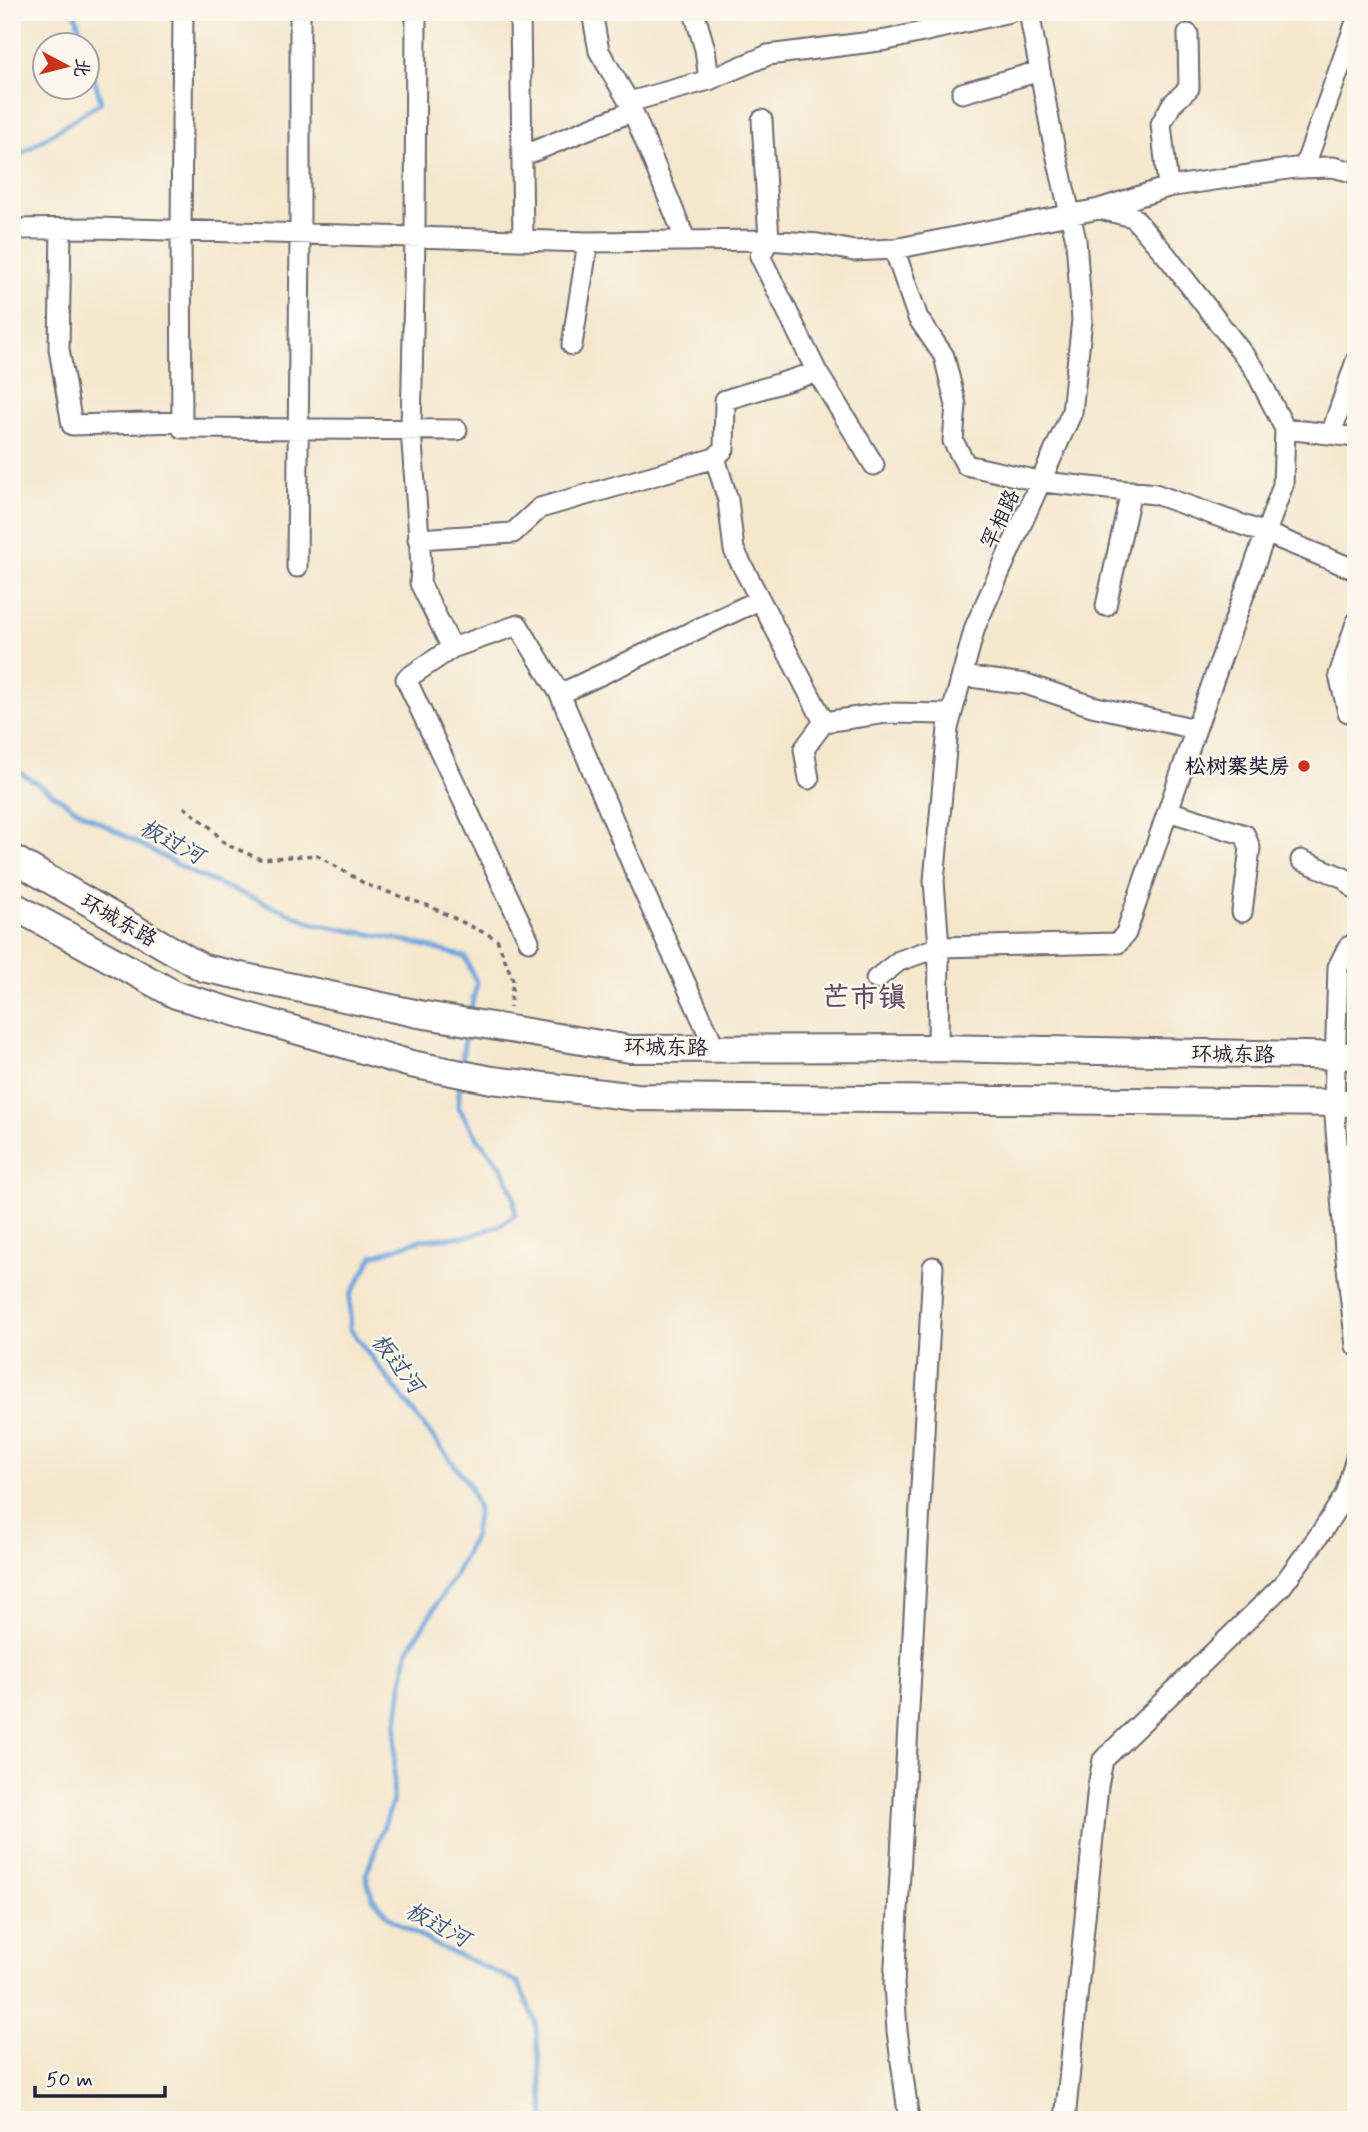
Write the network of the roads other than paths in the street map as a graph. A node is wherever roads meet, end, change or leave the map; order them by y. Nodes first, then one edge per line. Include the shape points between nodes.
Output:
1 (183, 12) edge
2 (300, 12) edge
3 (416, 12) edge
4 (520, 12) edge
5 (592, 12) edge
6 (694, 12) edge
7 (1010, 12) edge
8 (1029, 12) edge
9 (1356, 22) edge
10 (1188, 34) dead end
11 (1040, 71) junction
12 (709, 80) junction
13 (962, 93) dead end
14 (631, 107) junction
15 (762, 120) dead end
16 (522, 156) junction
17 (1304, 168) junction
18 (1356, 173) edge
19 (1168, 187) junction
20 (1099, 209) junction
21 (1070, 215) junction
22 (12, 229) edge
23 (61, 229) junction
24 (181, 232) junction
25 (300, 235) junction
26 (415, 237) junction
27 (523, 240) junction
28 (769, 240) junction
29 (686, 241) junction
30 (588, 242) junction
31 (894, 249) junction
32 (572, 345) dead end
33 (1356, 361) edge
34 (817, 372) junction
35 (182, 422) junction
36 (298, 429) junction
37 (1285, 429) junction
38 (411, 430) junction
39 (457, 430) dead end
40 (1331, 434) junction
41 (1356, 437) edge
42 (715, 458) junction
43 (874, 465) dead end
44 (1043, 482) junction
45 (1131, 491) junction
46 (1268, 534) junction
47 (418, 540) junction
48 (296, 567) dead end
49 (1356, 570) edge
50 (759, 600) junction
51 (1106, 606) dead end
52 (1356, 623) edge
53 (452, 648) junction
54 (962, 676) junction
55 (560, 694) junction
56 (1348, 712) dead end
57 (951, 714) junction
58 (824, 722) junction
59 (1196, 729) junction
60 (809, 779) dead end
61 (1168, 811) junction
62 (12, 859) edge
63 (1301, 860) dead end
64 (1356, 890) edge
65 (12, 905) edge
66 (1242, 912) dead end
67 (529, 941) dead end
68 (1356, 943) edge
69 (939, 947) junction
70 (876, 979) dead end
71 (715, 1048) junction
72 (938, 1048) junction
73 (1345, 1056) edge
74 (1345, 1103) edge
75 (933, 1267) dead end
76 (1356, 1346) edge
77 (1356, 1458) edge
78 (909, 2120) edge
79 (1065, 2120) edge

1 - 24 street
2 - 25 street
3 - 26 street
4 - 16 street
5 - 14 street via 599,51
6 - 12 street
7 - 12 street via 887,40 768,55
8 - 11 street, 罕相路
9 - 17 street
10 - 19 street via 1189,88 1172,104 1161,124
11 - 13 street
11 - 21 street, 罕相路
12 - 14 street
14 - 16 street
14 - 29 street
15 - 28 street
16 - 27 street
17 - 18 street via 1332,167
17 - 19 street
19 - 20 street
20 - 21 street
20 - 37 street via 1133,217 1166,255 1254,368
21 - 31 street
21 - 44 street, 罕相路 via 1082,320 1072,412
22 - 23 street
23 - 24 street
23 - 35 street via 59,349 72,425
24 - 25 street
24 - 35 street
25 - 26 street
25 - 36 street
26 - 27 street
26 - 38 street
27 - 30 street
28 - 29 street
28 - 31 street via 854,251
28 - 34 street via 761,256
29 - 30 street
30 - 32 street
31 - 44 street via 918,318 944,356 956,405 953,441 966,464
33 - 40 street
34 - 42 street via 726,400 724,449
34 - 43 street
35 - 36 street via 182,428
36 - 38 street
36 - 48 street
37 - 40 street
37 - 46 street via 1283,485
38 - 39 street
38 - 47 street
40 - 41 street
42 - 47 street via 540,508 513,533
42 - 50 street via 728,500 734,550
44 - 45 street
44 - 54 street, 罕相路 via 975,627
45 - 46 street via 1155,494
45 - 51 street
46 - 49 street
46 - 59 street
47 - 53 street via 420,583
50 - 55 street
50 - 58 street
52 - 56 street via 1339,674
53 - 55 street via 518,625
53 - 67 street via 406,679
54 - 57 street, 罕相路
54 - 59 street via 1026,684 1092,706
55 - 71 street
57 - 58 street via 886,713
57 - 69 street, 罕相路 via 934,881
58 - 60 street via 804,749
59 - 61 street
61 - 66 street via 1245,835 1250,848
61 - 69 street via 1126,933 1118,943
62 - 71 main road, 环城东路 via 203,968 419,1014 630,1049
63 - 64 street via 1343,878
65 - 74 main road, 环城东路 via 176,995 411,1064 492,1080 636,1097
68 - 73 street via 1348,947 1338,967
69 - 70 street via 899,961
69 - 72 street, 罕相路
71 - 72 main road, 环城东路
72 - 73 main road, 环城东路
73 - 74 street
74 - 76 street via 1345,1250
75 - 78 street via 894,1984
77 - 79 street via 1345,1495 1282,1586 1103,1760

